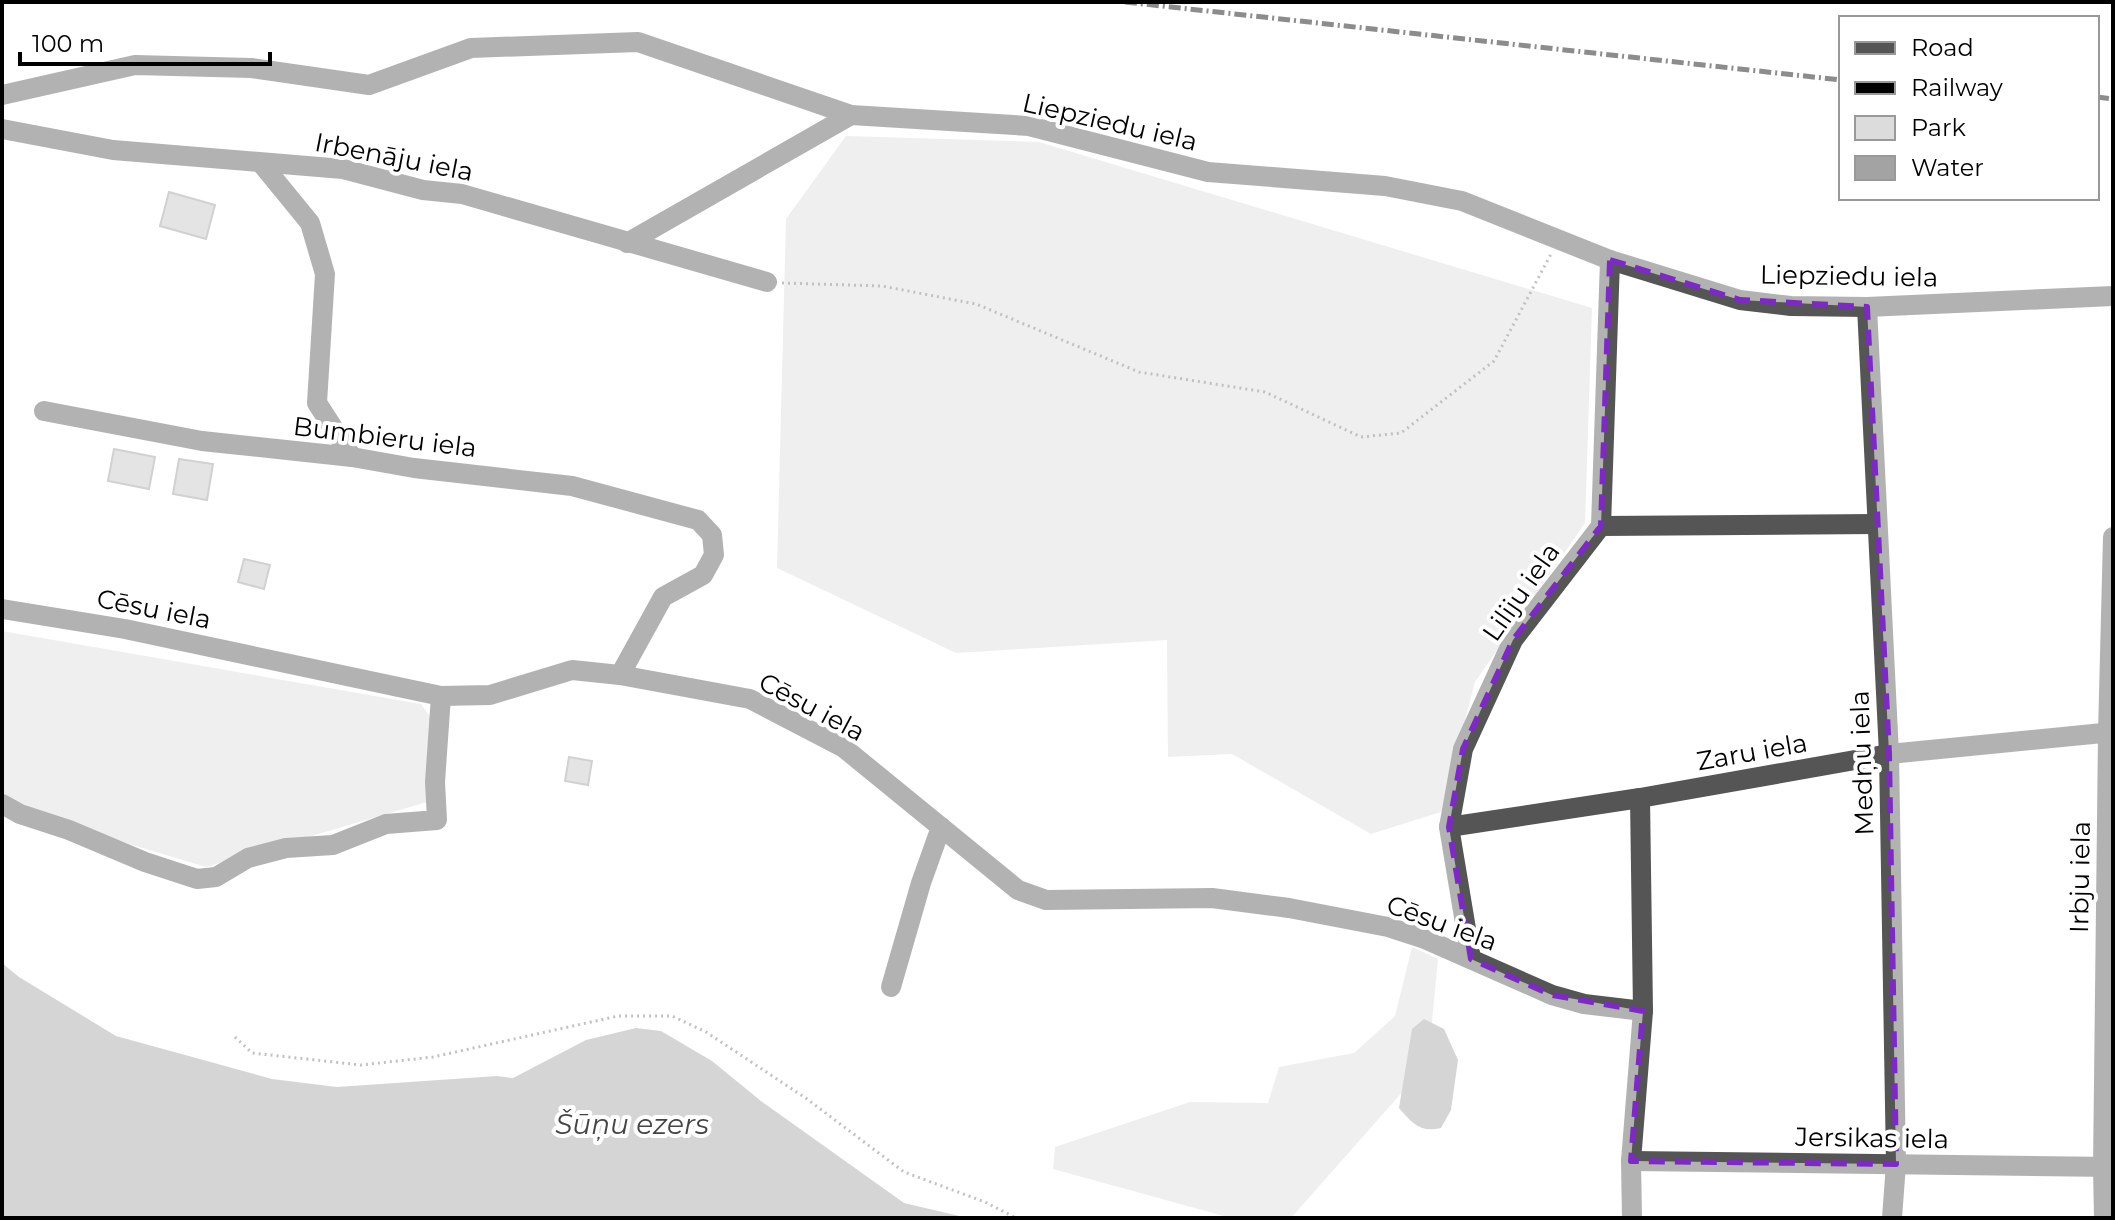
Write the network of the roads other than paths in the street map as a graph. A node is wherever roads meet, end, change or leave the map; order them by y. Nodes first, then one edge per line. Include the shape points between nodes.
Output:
1 (2, 95) edge
2 (851, 115) junction
3 (2, 129) edge
4 (261, 163) junction
5 (627, 243) junction
6 (1610, 260) junction
7 (767, 282) road end
8 (2113, 296) edge
9 (1867, 307) junction
10 (44, 411) dead end
11 (352, 457) junction
12 (1877, 524) junction
13 (1601, 526) junction
14 (2113, 537) edge
15 (2, 609) edge
16 (620, 675) junction
17 (441, 696) junction
18 (2110, 733) edge
19 (1889, 754) junction
20 (1640, 798) junction
21 (2, 804) edge
22 (941, 827) junction
23 (1449, 827) junction
24 (1471, 959) junction
25 (891, 987) dead end
26 (1643, 1011) junction
27 (1631, 1161) junction
28 (1896, 1164) junction
29 (2108, 1168) edge
30 (1632, 1218) edge
31 (1892, 1218) edge
32 (2104, 1218) edge

1 - 2 street, Liepziedu iela via 135,65 251,68 369,85 471,48 638,42
2 - 5 street
2 - 6 street, Liepziedu iela via 1029,126 1208,172 1385,186 1462,201
3 - 4 street, Irbenāju iela via 113,150
4 - 5 street, Irbenāju iela via 343,169 423,190 462,194
4 - 11 street via 314,235 325,274 317,403
5 - 7 street, Irbenāju iela
6 - 9 street, Liepziedu iela via 1740,300
6 - 13 street
8 - 9 street, Liepziedu iela
9 - 12 street, Medņu iela
10 - 11 street, Bumbieru iela via 202,441
11 - 16 street, Bumbieru iela via 572,486 698,520 712,535 714,555 703,575 663,597
12 - 13 street
12 - 19 street, Medņu iela
13 - 23 street, Liliju iela via 1513,640 1463,749
14 - 18 street, Irbju iela
15 - 17 street, Cēsu iela via 125,629
16 - 17 street, Cēsu iela via 572,670 490,695
16 - 22 street, Cēsu iela via 750,699 844,748
17 - 21 street via 437,820 386,824 333,845 286,848 248,858 216,877 197,879 145,862
18 - 19 street, Zaru iela
18 - 29 street, Irbju iela
19 - 20 street, Zaru iela
19 - 28 street, Medņu iela
20 - 23 street, Zaru iela
20 - 26 street
22 - 24 street, Cēsu iela via 1018,890 1046,900 1212,898 1289,908 1388,927
22 - 25 street
23 - 24 street, Liliju iela
24 - 26 street, Cēsu iela via 1552,995
26 - 27 street
27 - 28 street, Jersikas iela
27 - 30 street
28 - 29 street, Jersikas iela
28 - 31 street, Medņu iela
29 - 32 street, Irbju iela

